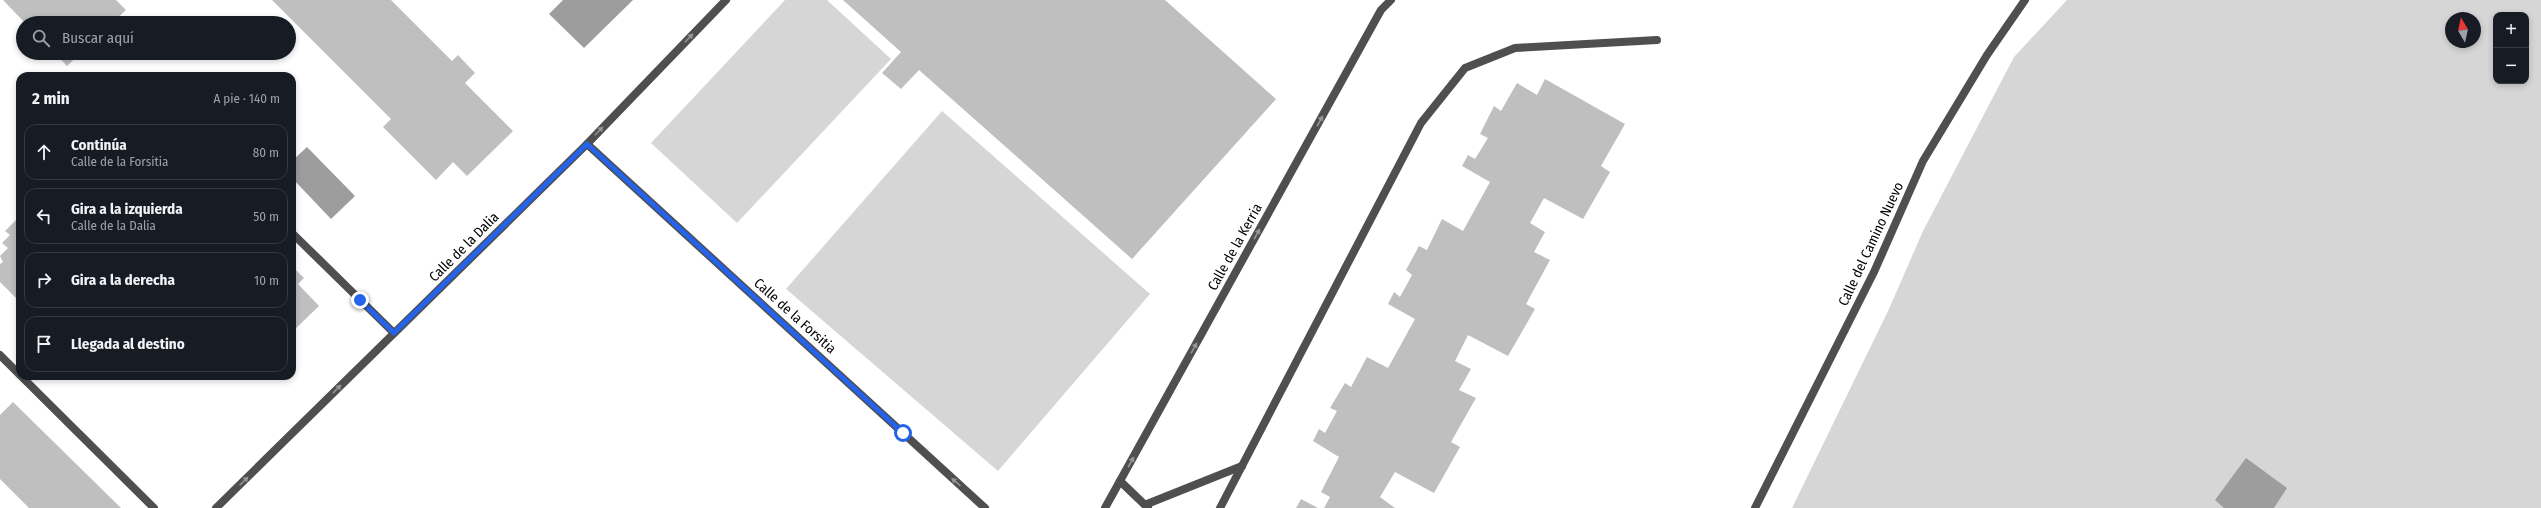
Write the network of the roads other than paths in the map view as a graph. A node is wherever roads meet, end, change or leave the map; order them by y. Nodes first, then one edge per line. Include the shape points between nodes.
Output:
1 (726, 0) edge
2 (1391, 0) edge
3 (2022, 2) edge
4 (1657, 40) dead end
5 (587, 144) junction
6 (296, 237) edge
7 (394, 333) junction
8 (0, 354) edge
9 (16, 370) edge
10 (26, 380) edge
11 (1242, 466) junction
12 (1120, 481) junction
13 (1147, 506) edge
14 (154, 508) edge
15 (216, 508) edge
16 (985, 508) edge
17 (1105, 508) edge
18 (1220, 508) edge
19 (1755, 508) edge

5 -> 1 street, Calle de la Dalia
12 -> 2 street, Calle de la Kerria via 1378,16
3 - 19 street, Calle del Camino Nuevo via 1923,161 1874,272
4 - 11 street via 1516,48 1465,68 1421,123
5 - 7 street, Calle de la Dalia
16 -> 5 street, Calle de la Forsitia
6 - 7 street
15 -> 7 street, Calle de la Dalia
8 - 9 street
10 - 14 street
11 - 13 street
11 - 18 street
12 - 13 street
12 - 17 street, Calle de la Kerria

